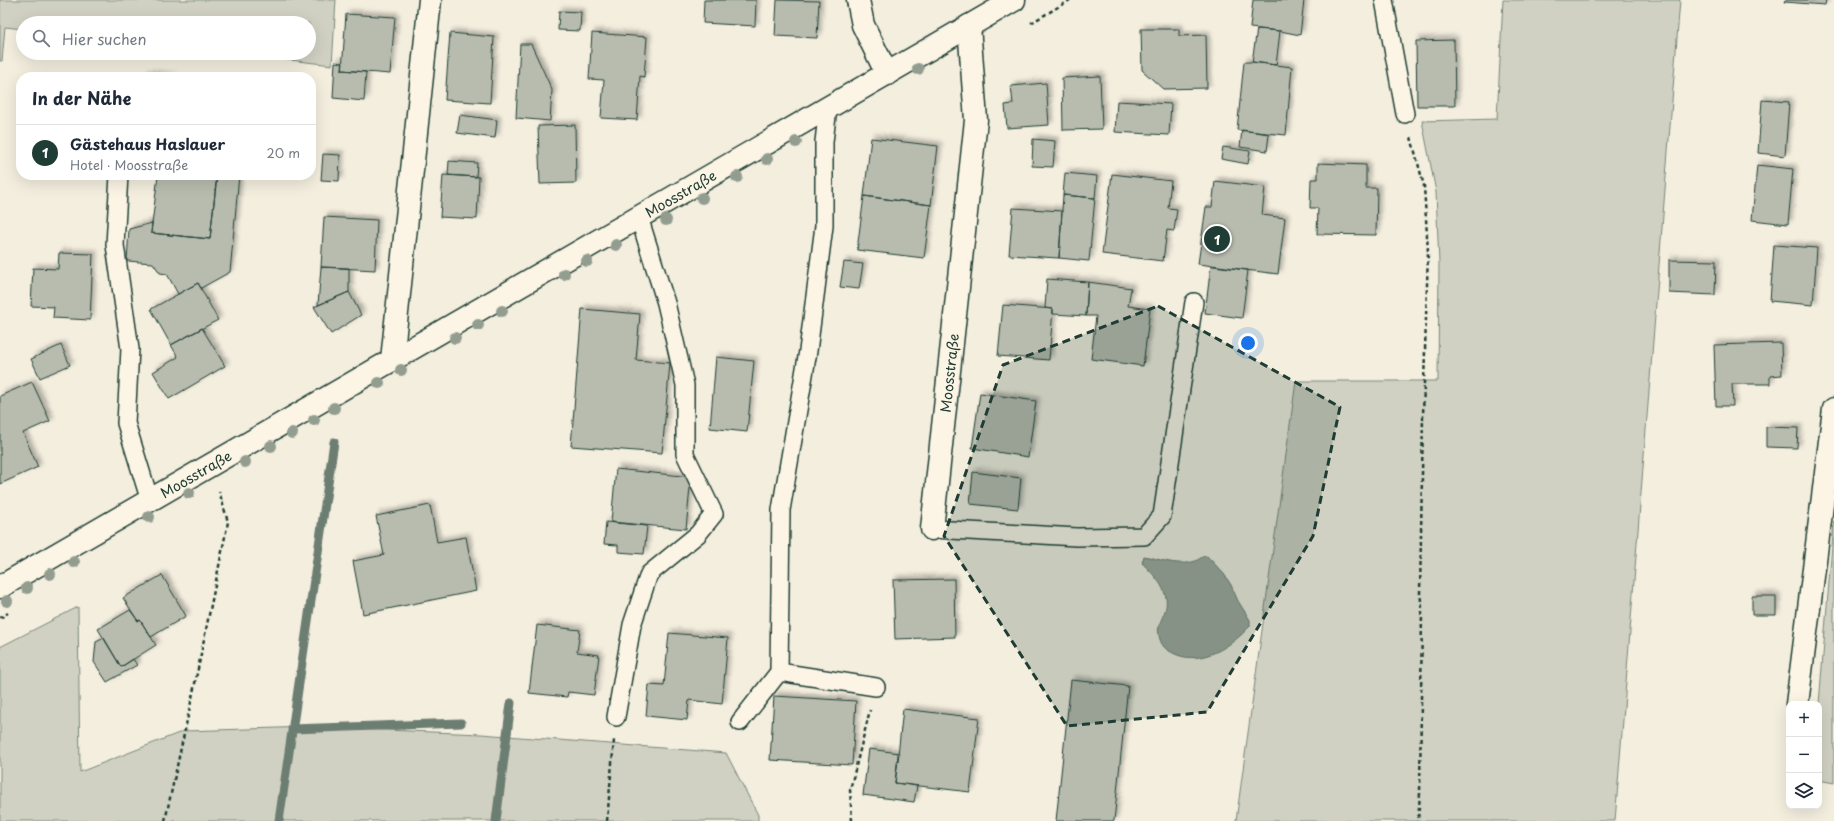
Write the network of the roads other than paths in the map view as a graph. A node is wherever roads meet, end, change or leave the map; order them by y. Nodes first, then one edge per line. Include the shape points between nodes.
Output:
1 (430, 0) edge
2 (858, 0) edge
3 (1014, 0) edge
4 (1384, 0) edge
5 (969, 26) junction
6 (887, 74) junction
7 (828, 107) junction
8 (1405, 114) road end
9 (119, 180) edge
10 (639, 217) junction
11 (1194, 302) dead end
12 (392, 360) junction
13 (1834, 409) edge
14 (150, 501) junction
15 (932, 529) joint
16 (0, 587) edge
17 (780, 672) junction
18 (876, 687) road end
19 (1797, 701) edge
20 (616, 717) road end
21 (740, 722) dead end

1 - 12 street
2 - 6 street via 863,25
3 - 5 street, Moosstraße
4 - 8 lane
5 - 6 street, Moosstraße
5 - 15 street, Moosstraße via 976,120
6 - 7 street, Moosstraße
7 - 10 street, Moosstraße
7 - 17 lane via 824,142 824,226 808,351 781,510
9 - 14 lane via 115,245 130,349 126,423
10 - 12 street, Moosstraße
10 - 20 lane via 666,303 685,385 685,454 714,514 698,534 649,574 632,625
11 - 15 lane via 1162,516 1144,536 1077,538
12 - 14 street, Moosstraße
13 - 19 street
14 - 16 street, Moosstraße
17 - 18 lane
17 - 21 lane

